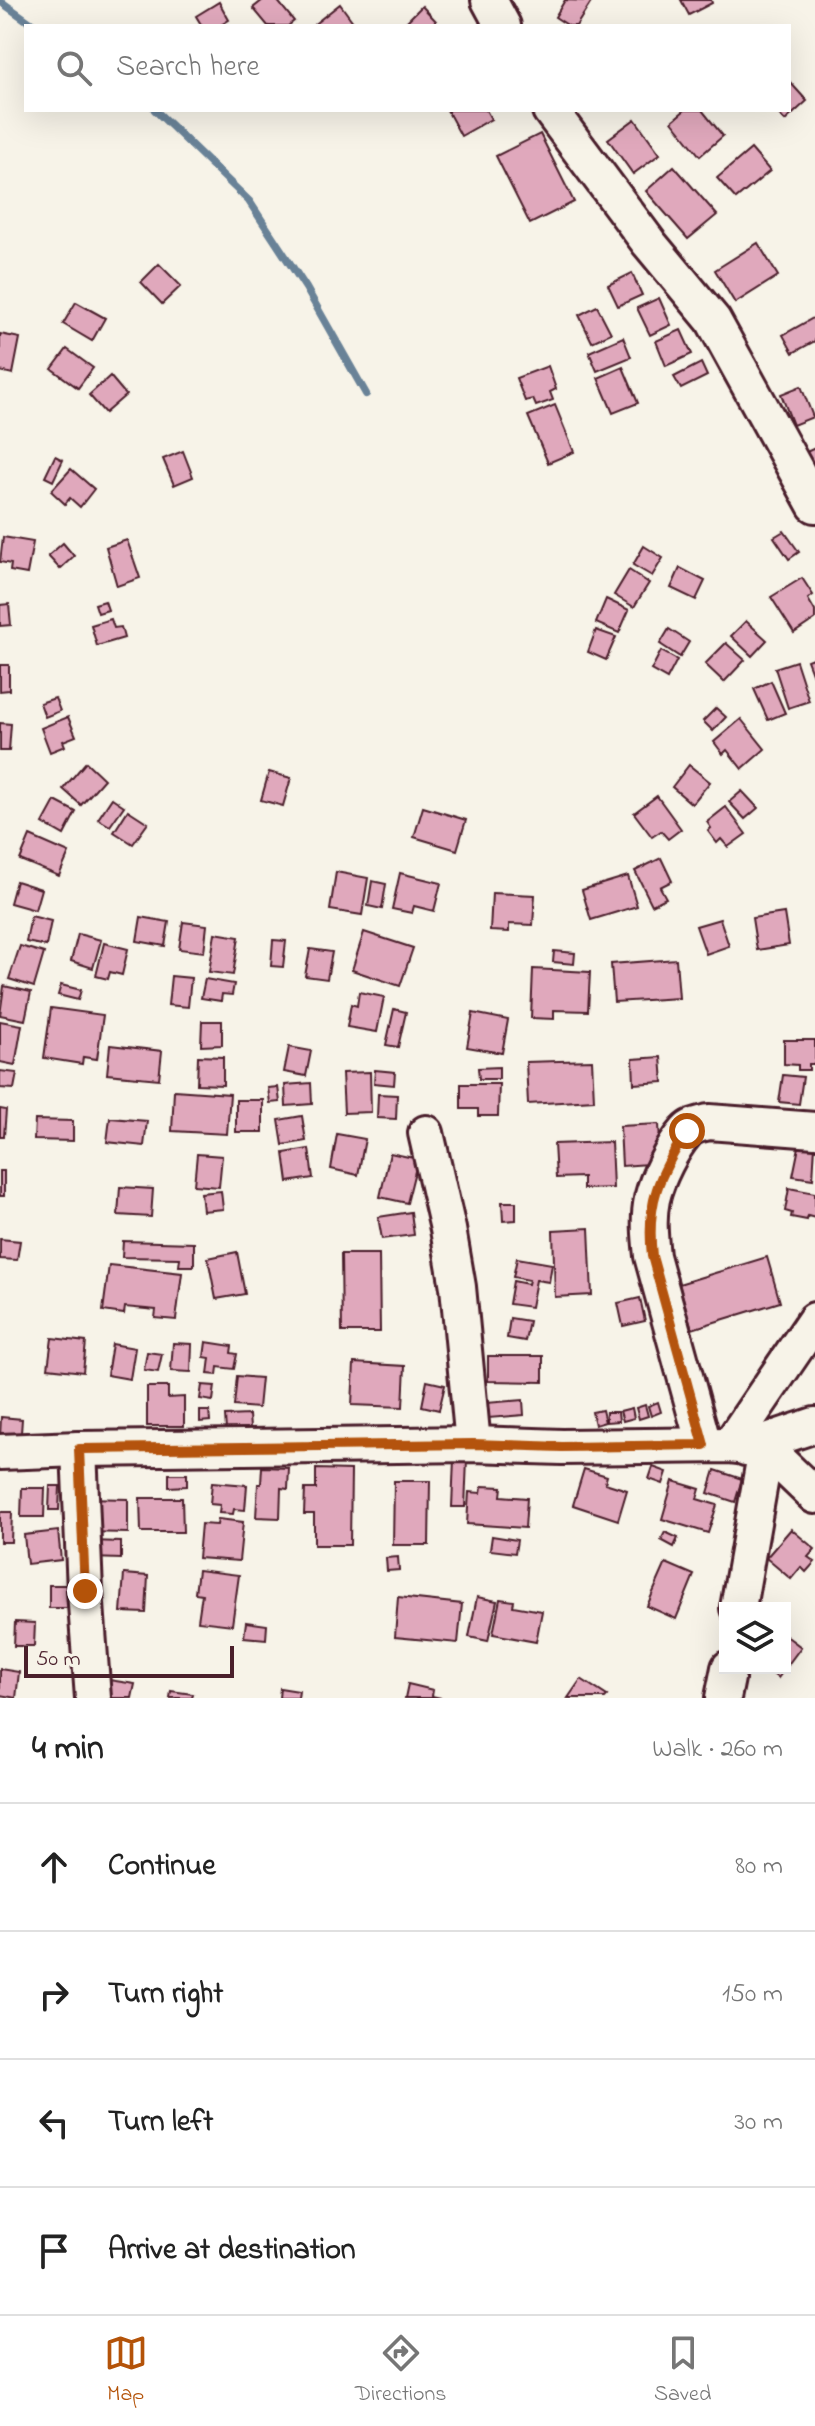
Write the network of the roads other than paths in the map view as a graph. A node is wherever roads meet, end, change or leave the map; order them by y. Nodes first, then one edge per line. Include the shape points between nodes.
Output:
1 (489, 0) edge
2 (502, 24) edge
3 (551, 112) edge
4 (815, 505) edge
5 (815, 1130) edge
6 (426, 1133) dead end
7 (815, 1320) edge
8 (815, 1425) edge
9 (473, 1444) junction
10 (736, 1447) junction
11 (79, 1449) junction
12 (0, 1452) edge
13 (815, 1496) edge
14 (738, 1602) edge
15 (728, 1674) edge
16 (93, 1698) edge
17 (723, 1698) edge

1 - 2 street
3 - 4 street via 713,320
5 - 10 street via 696,1125 670,1158 653,1197 652,1256
6 - 9 street via 458,1287
7 - 10 street
8 - 10 street
9 - 10 street
9 - 11 street
10 - 13 street
10 - 14 street
11 - 12 street
11 - 16 street
15 - 17 street

